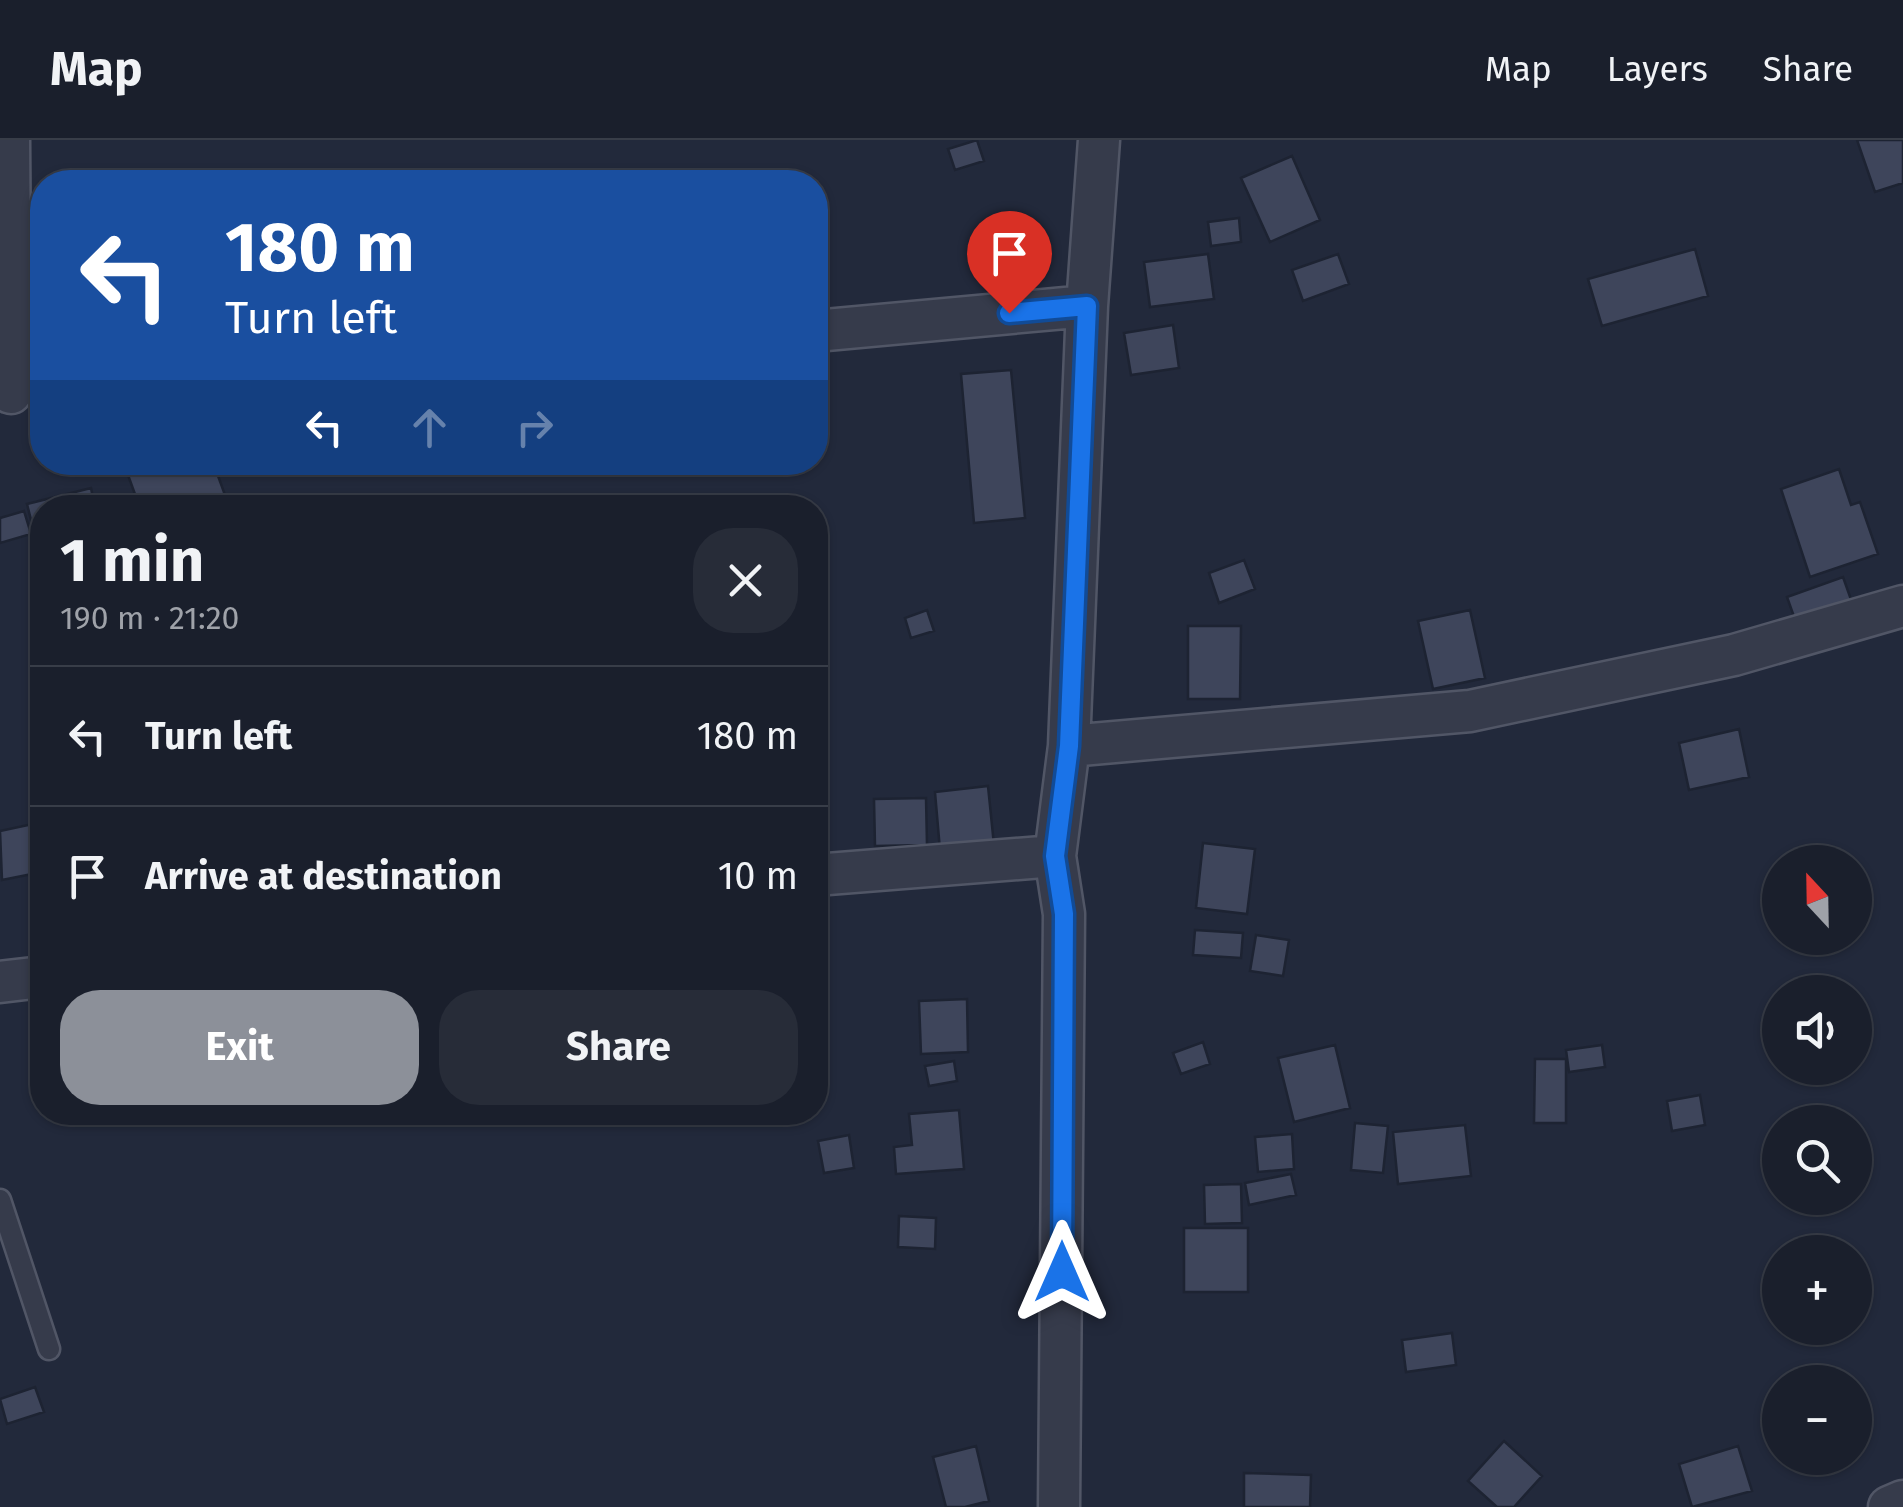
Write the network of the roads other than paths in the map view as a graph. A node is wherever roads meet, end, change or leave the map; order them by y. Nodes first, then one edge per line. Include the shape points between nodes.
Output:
1 (9, 140) edge
2 (1099, 140) edge
3 (1087, 306) junction
4 (828, 329) edge
5 (18, 393) edge
6 (1903, 606) edge
7 (1069, 746) junction
8 (1055, 856) junction
9 (828, 874) edge
10 (30, 978) edge
11 (0, 982) edge
12 (0, 1200) edge
13 (48, 1349) dead end
14 (1903, 1501) edge
15 (1058, 1507) edge
16 (1889, 1507) edge

1 - 5 street
2 - 3 street
3 - 4 street
3 - 7 street
6 - 7 street via 1734,655 1470,711
7 - 8 street
8 - 9 street
8 - 15 street via 1064,914
10 - 11 street
12 - 13 lane
14 - 16 street

